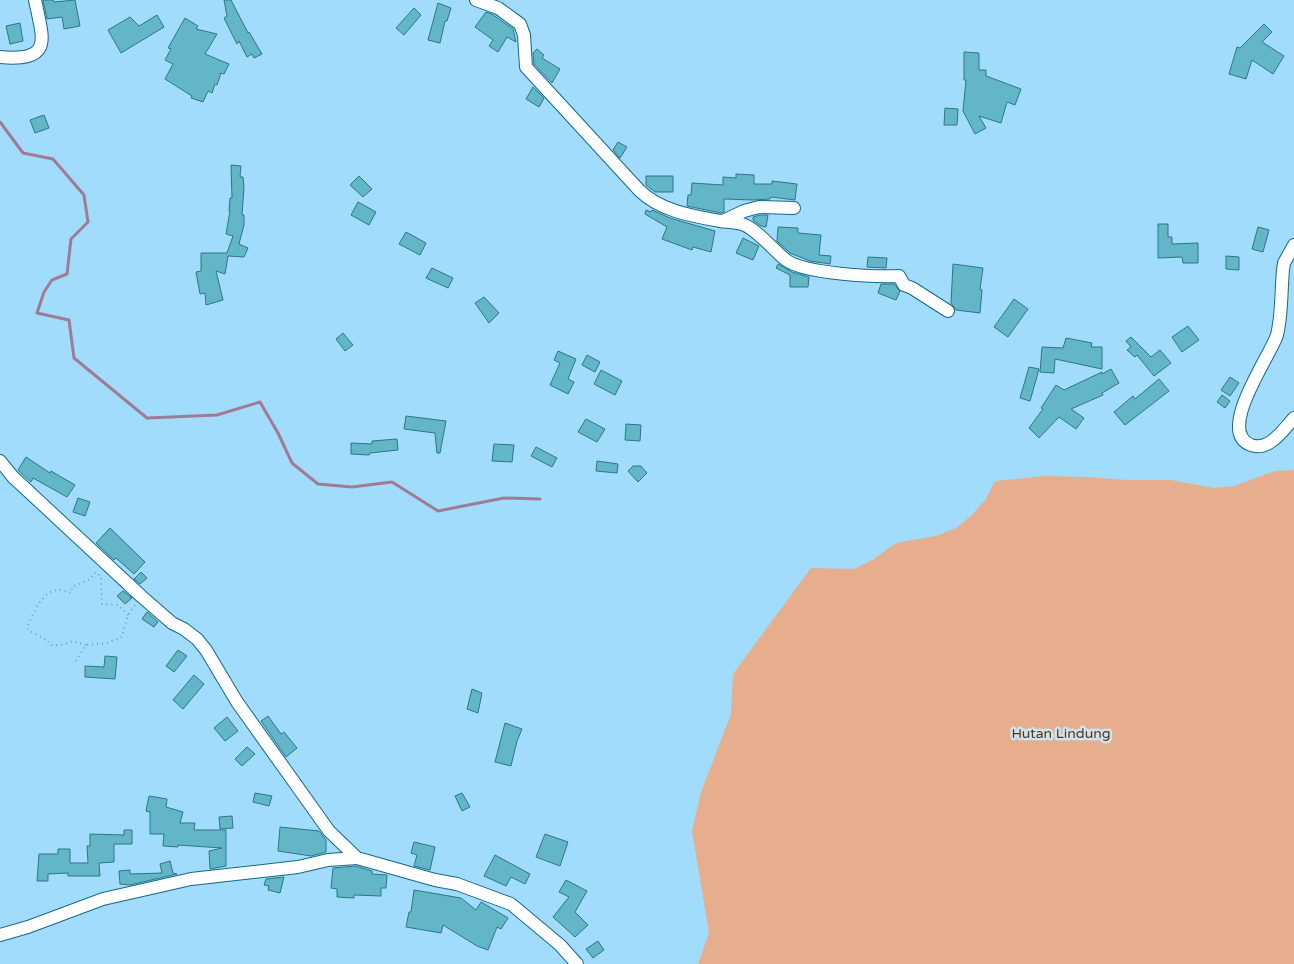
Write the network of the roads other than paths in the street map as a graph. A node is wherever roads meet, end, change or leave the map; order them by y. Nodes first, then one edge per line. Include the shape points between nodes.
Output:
1 (35, 0) edge
2 (476, 0) edge
3 (0, 57) edge
4 (794, 208) dead end
5 (723, 221) junction
6 (1294, 246) edge
7 (948, 311) dead end
8 (1294, 418) edge
9 (0, 461) edge
10 (358, 858) junction
11 (0, 935) edge
12 (578, 964) edge

1 - 3 street via 43,33 40,48 24,58
2 - 5 street via 498,8 520,24 526,67 643,194 676,211
4 - 5 street via 759,207
5 - 7 street via 746,225 788,261 801,266 849,274 899,276 904,285
6 - 8 street via 1283,270 1277,334 1244,401 1240,418 1242,436 1247,443 1261,446 1275,439
9 - 10 street via 13,477 141,596 202,644 237,702 329,831
10 - 11 street via 182,881 103,899
10 - 12 street via 457,884 511,904

